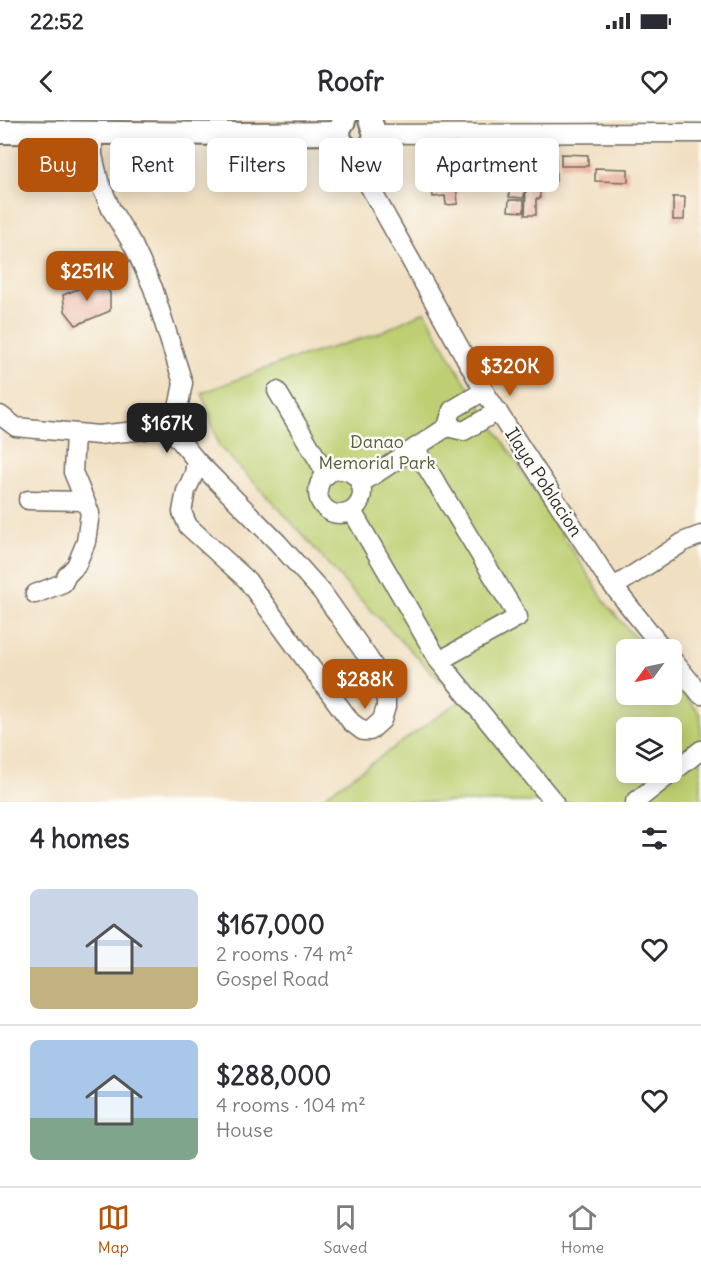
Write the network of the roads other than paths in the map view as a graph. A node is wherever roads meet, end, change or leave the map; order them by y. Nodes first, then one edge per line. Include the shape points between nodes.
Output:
1 (372, 124) edge
2 (241, 127) edge
3 (48, 129) edge
4 (0, 132) edge
5 (93, 133) junction
6 (701, 133) edge
7 (344, 134) edge
8 (277, 390) dead end
9 (484, 391) junction
10 (498, 411) junction
11 (0, 416) edge
12 (167, 424) junction
13 (447, 427) junction
14 (75, 434) junction
15 (415, 448) junction
16 (196, 460) junction
17 (327, 475) junction
18 (360, 484) junction
19 (28, 500) dead end
20 (85, 501) junction
21 (352, 511) junction
22 (701, 535) edge
23 (614, 587) junction
24 (35, 594) dead end
25 (655, 639) edge
26 (439, 661) junction
27 (682, 671) edge
28 (701, 695) edge
29 (701, 750) edge
30 (554, 802) edge
31 (635, 802) edge

1 - 6 street
1 - 7 main road via 371,145 361,151
2 - 5 main road
2 - 7 main road
3 - 4 main road
3 - 5 main road
5 - 12 street via 99,181 153,288 183,383 180,404
7 - 9 street, Ilaya Poblacion
8 - 17 street
9 - 10 street, Ilaya Poblacion
9 - 13 street via 452,410
10 - 13 street via 464,431
10 - 23 street, Ilaya Poblacion
11 - 14 street via 16,427
12 - 14 street via 145,430
12 - 16 street
13 - 15 street
14 - 20 street via 73,472
15 - 18 street
15 - 26 street via 518,617
16 - 16 street via 322,592 369,659 386,686 382,720 370,731 351,722 247,580 188,526 182,512
17 - 18 street via 344,471
17 - 21 street via 319,488 321,503 336,514
18 - 21 street via 361,500
19 - 20 street
20 - 24 street via 90,513 86,542 76,566 63,583
21 - 26 street
22 - 23 street via 685,541
23 - 25 street, Ilaya Poblacion
26 - 30 street
27 - 28 street
29 - 31 street

